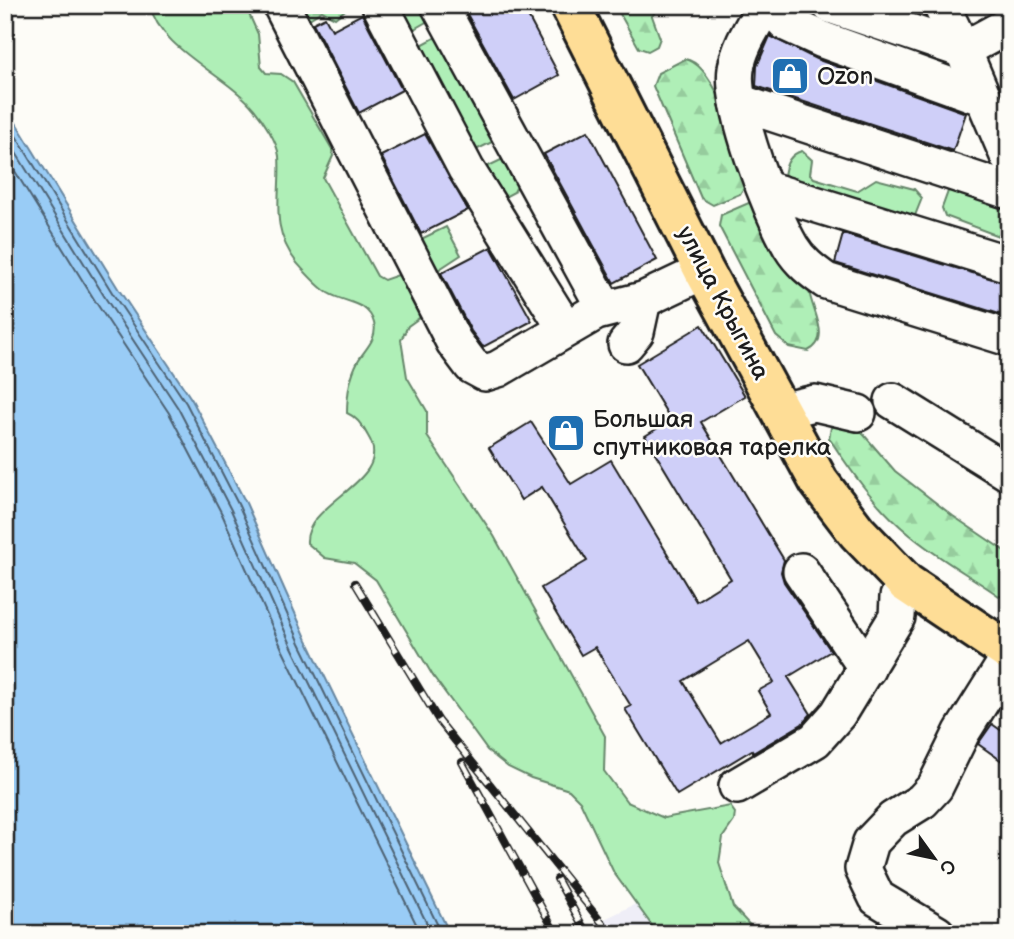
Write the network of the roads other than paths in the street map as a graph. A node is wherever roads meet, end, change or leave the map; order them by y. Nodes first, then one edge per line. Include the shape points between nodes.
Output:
1 (281, 5) edge
2 (380, 5) edge
3 (439, 5) edge
4 (570, 5) edge
5 (767, 5) edge
6 (830, 5) edge
7 (941, 5) edge
8 (1009, 25) edge
9 (963, 50) junction
10 (984, 98) junction
11 (738, 102) junction
12 (1009, 158) edge
13 (766, 189) junction
14 (1009, 191) edge
15 (1009, 264) edge
16 (704, 271) junction
17 (643, 300) junction
18 (605, 309) junction
19 (565, 328) junction
20 (1009, 338) edge
21 (626, 344) dead end
22 (893, 401) dead end
23 (780, 411) junction
24 (858, 413) dead end
25 (1009, 473) edge
26 (801, 571) dead end
27 (906, 583) junction
28 (1006, 647) edge
29 (867, 669) junction
30 (737, 786) dead end
31 (937, 934) edge

1 - 19 lane via 454,342 472,366 485,373 498,369
2 - 19 lane via 466,169
3 - 18 lane
4 - 16 main road, улица Крыгина
5 - 10 lane via 786,23 823,40
5 - 11 lane via 736,69
6 - 9 lane
7 - 9 lane
8 - 9 lane
9 - 10 lane
10 - 12 lane
11 - 13 lane
11 - 14 lane
13 - 15 lane
13 - 20 lane via 791,247 803,264 826,281
16 - 17 lane
16 - 23 main road, улица Крыгина
17 - 18 lane
17 - 21 lane via 636,332
18 - 19 lane
22 - 25 lane
23 - 24 lane via 815,403
23 - 27 main road, улица Крыгина via 819,482 857,532
26 - 29 lane
27 - 28 main road, улица Крыгина
27 - 29 lane via 898,597 897,617
28 - 31 lane via 935,787 871,842 863,869 877,898
29 - 30 lane via 815,740

